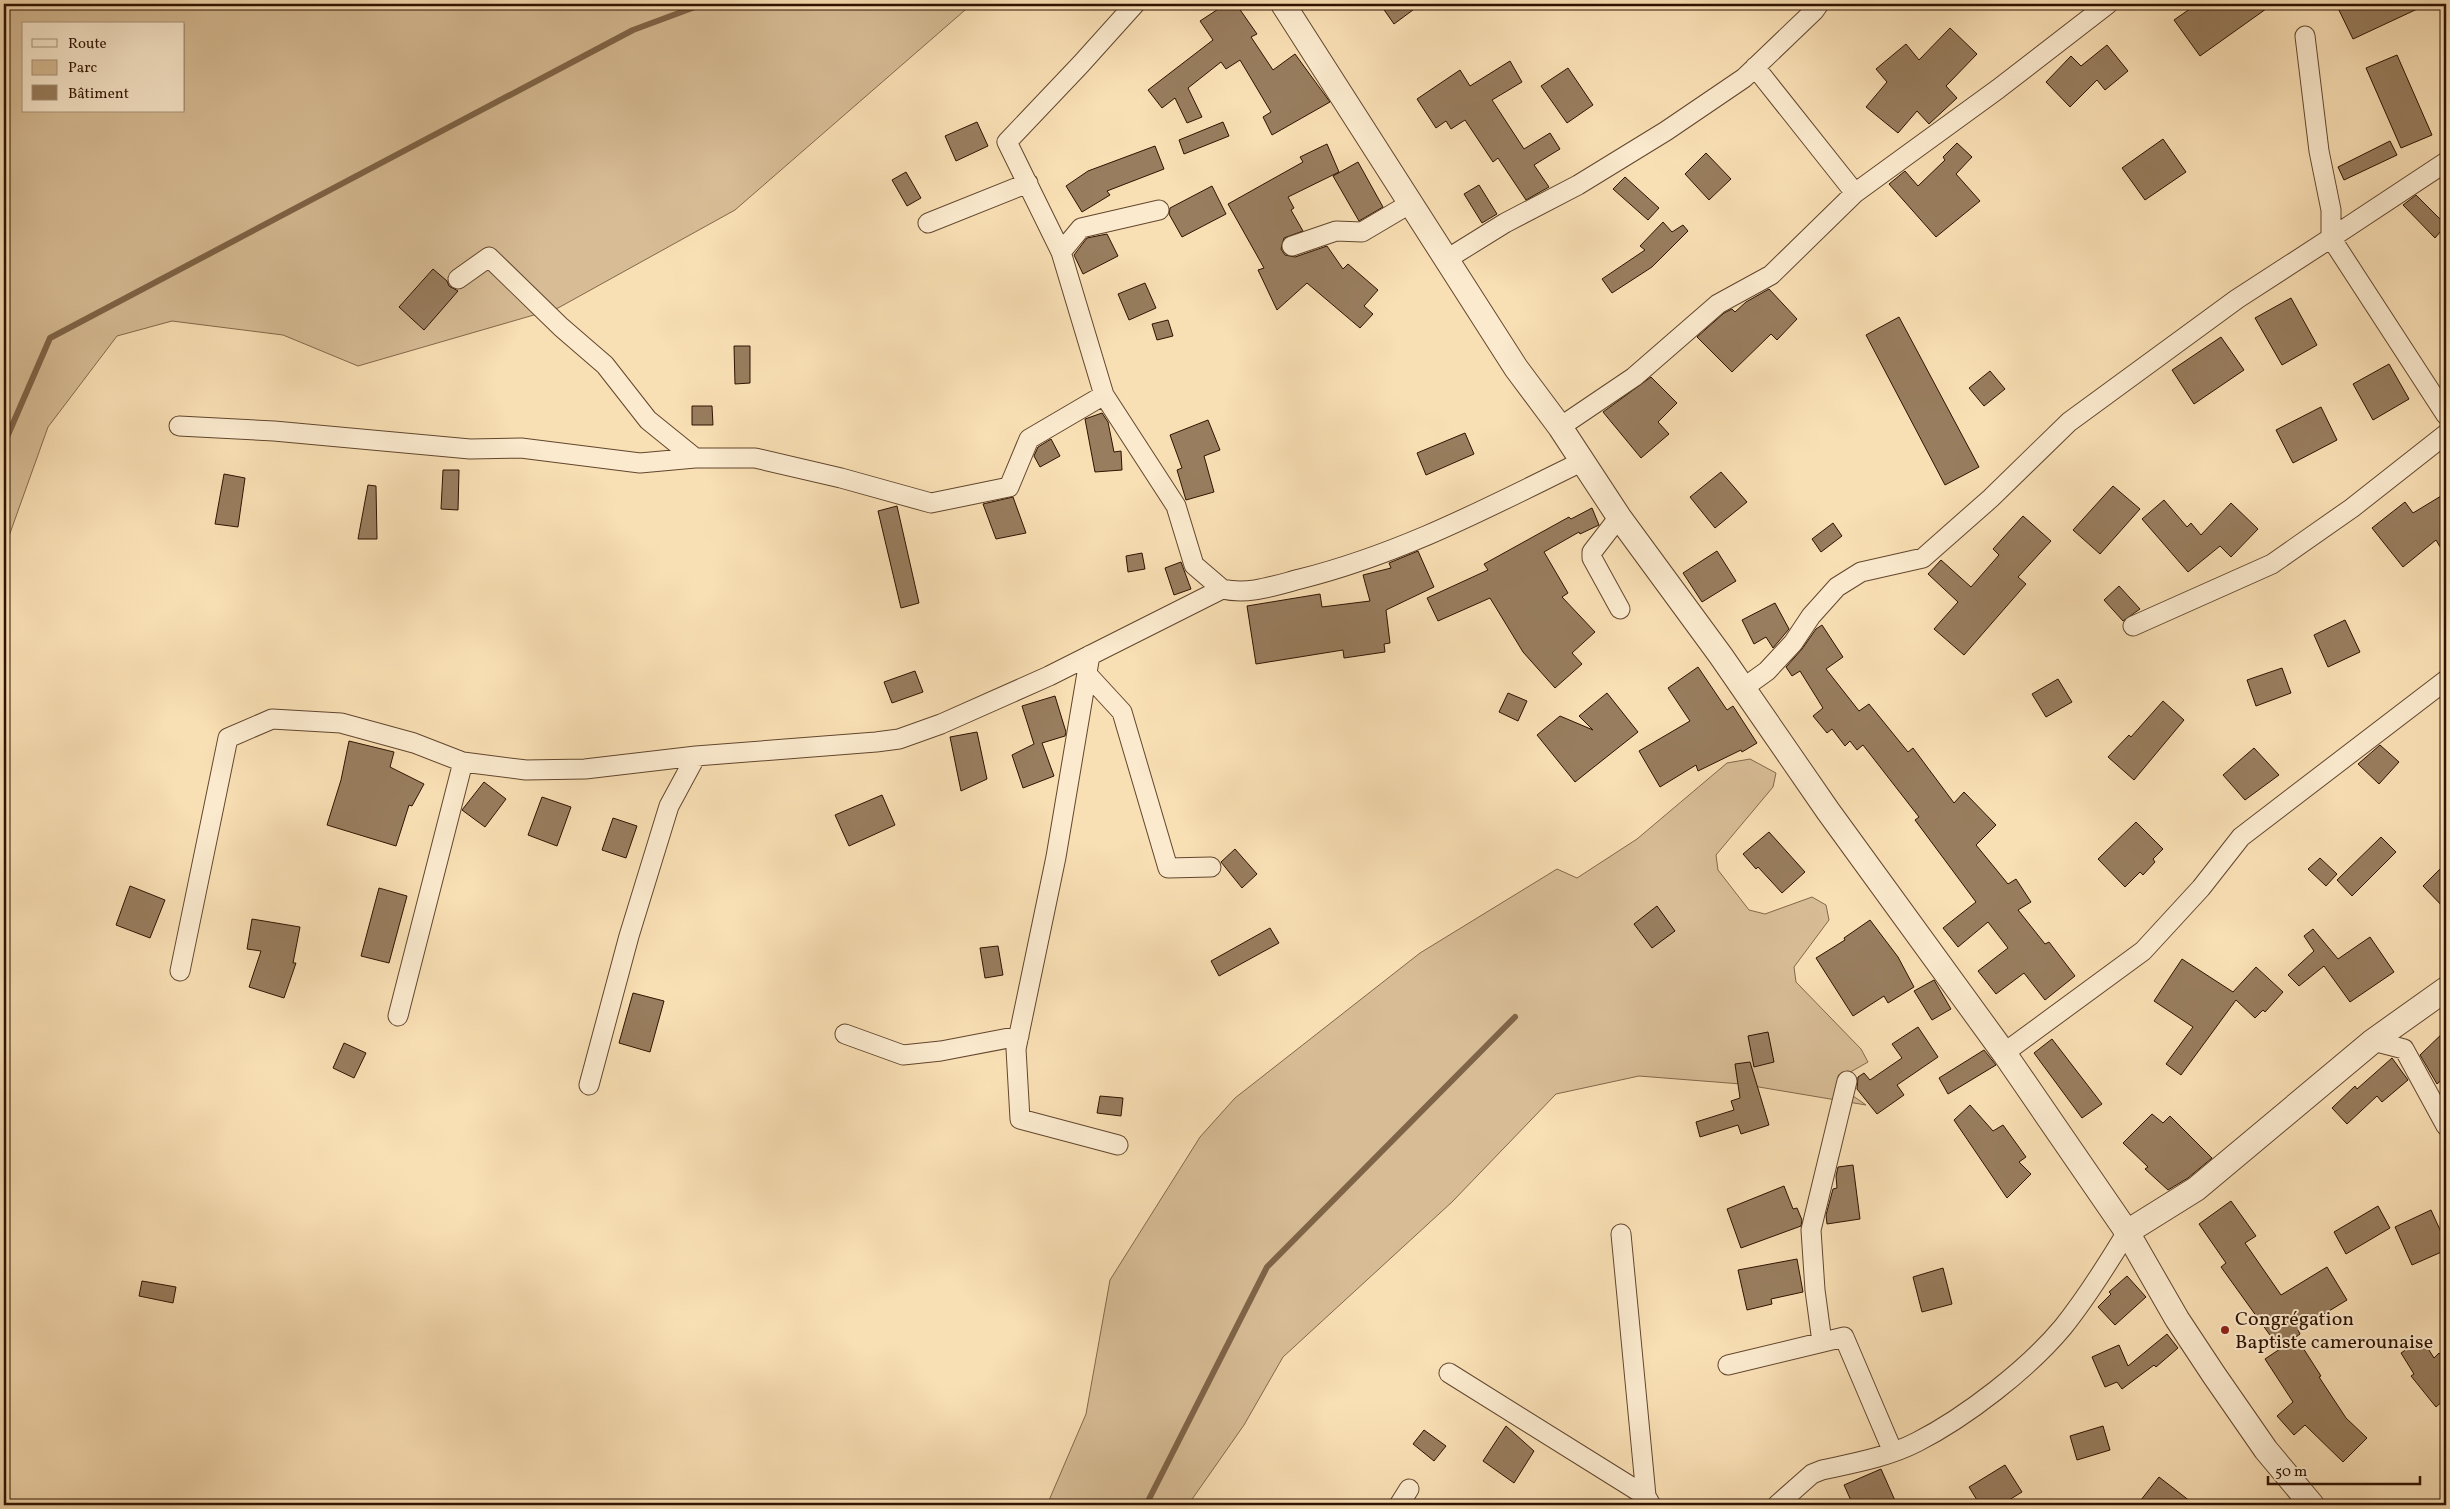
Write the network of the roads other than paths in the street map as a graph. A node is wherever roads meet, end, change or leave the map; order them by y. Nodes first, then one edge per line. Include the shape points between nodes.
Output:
1 (1135, 4) edge
2 (1282, 4) edge
3 (1819, 4) edge
4 (2108, 4) edge
5 (2305, 36) dead end
6 (1755, 67) junction
7 (2446, 162) edge
8 (1028, 183) junction
9 (1856, 193) junction
10 (1411, 203) junction
11 (1159, 210) dead end
12 (928, 223) dead end
13 (2331, 238) junction
14 (1292, 246) dead end
15 (1060, 252) junction
16 (1447, 259) junction
17 (458, 279) dead end
18 (1104, 395) junction
19 (2446, 415) edge
20 (179, 426) dead end
21 (1560, 428) junction
22 (2446, 434) edge
23 (694, 458) junction
24 (1581, 462) junction
25 (1619, 517) junction
26 (1222, 589) junction
27 (1620, 608) dead end
28 (2133, 626) dead end
29 (1088, 664) junction
30 (2446, 680) edge
31 (1742, 689) junction
32 (696, 756) junction
33 (463, 762) junction
34 (1211, 867) dead end
35 (180, 971) dead end
36 (2446, 989) edge
37 (398, 1016) dead end
38 (845, 1034) dead end
39 (1019, 1036) junction
40 (2374, 1041) junction
41 (2004, 1053) junction
42 (1847, 1081) dead end
43 (589, 1085) dead end
44 (2446, 1126) edge
45 (1118, 1145) dead end
46 (2127, 1232) junction
47 (1621, 1234) dead end
48 (1822, 1342) junction
49 (1728, 1366) dead end
50 (1449, 1373) dead end
51 (1893, 1452) junction
52 (1409, 1490) dead end
53 (1648, 1500) edge
54 (1399, 1505) edge
55 (1777, 1505) edge
56 (2312, 1505) edge

1 - 8 street via 1007,142
2 - 10 street
3 - 6 street
4 - 9 street
5 - 13 street via 2319,151 2331,210
6 - 9 street
6 - 16 street via 1715,98 1629,155
7 - 13 street
8 - 12 street
8 - 15 street
9 - 21 street via 1771,275 1718,304 1634,377
10 - 14 street via 1362,232 1336,232
10 - 16 street
11 - 15 street via 1081,228
13 - 19 street
13 - 31 street via 2237,298 2070,422 1923,558 1861,572 1837,587 1774,664
15 - 18 street
16 - 21 street via 1516,368
17 - 23 street via 489,257 561,328 605,365 648,420
18 - 23 street via 1029,439 1009,487 931,504 755,458
18 - 26 street via 1176,506 1194,565
20 - 23 street via 470,448 521,448 640,463
21 - 24 street
22 - 28 street via 2352,508 2272,564
24 - 25 street
24 - 26 street via 1444,530 1379,556 1342,569 1254,591
25 - 27 street via 1592,552 1592,558
25 - 31 street
26 - 29 street
29 - 32 street via 899,739
29 - 34 street via 1122,712 1168,868
29 - 39 street via 1056,857
30 - 41 street via 2241,837 2142,951
31 - 41 street
32 - 33 street via 585,770 526,770
32 - 43 street via 669,806 629,936
33 - 35 street via 414,743 341,724 272,719 228,738
33 - 37 street
36 - 40 street
38 - 39 street via 903,1055
39 - 45 street via 1016,1050 1020,1119
40 - 44 street via 2404,1049
40 - 46 street via 2196,1189
41 - 46 street
42 - 48 street via 1812,1230
46 - 51 street via 2062,1328 2022,1367 1948,1424
46 - 56 street via 2177,1319 2214,1375 2266,1450
47 - 53 street
48 - 49 street
48 - 51 street via 1844,1337
50 - 53 street
51 - 55 street via 1812,1474
52 - 54 street

